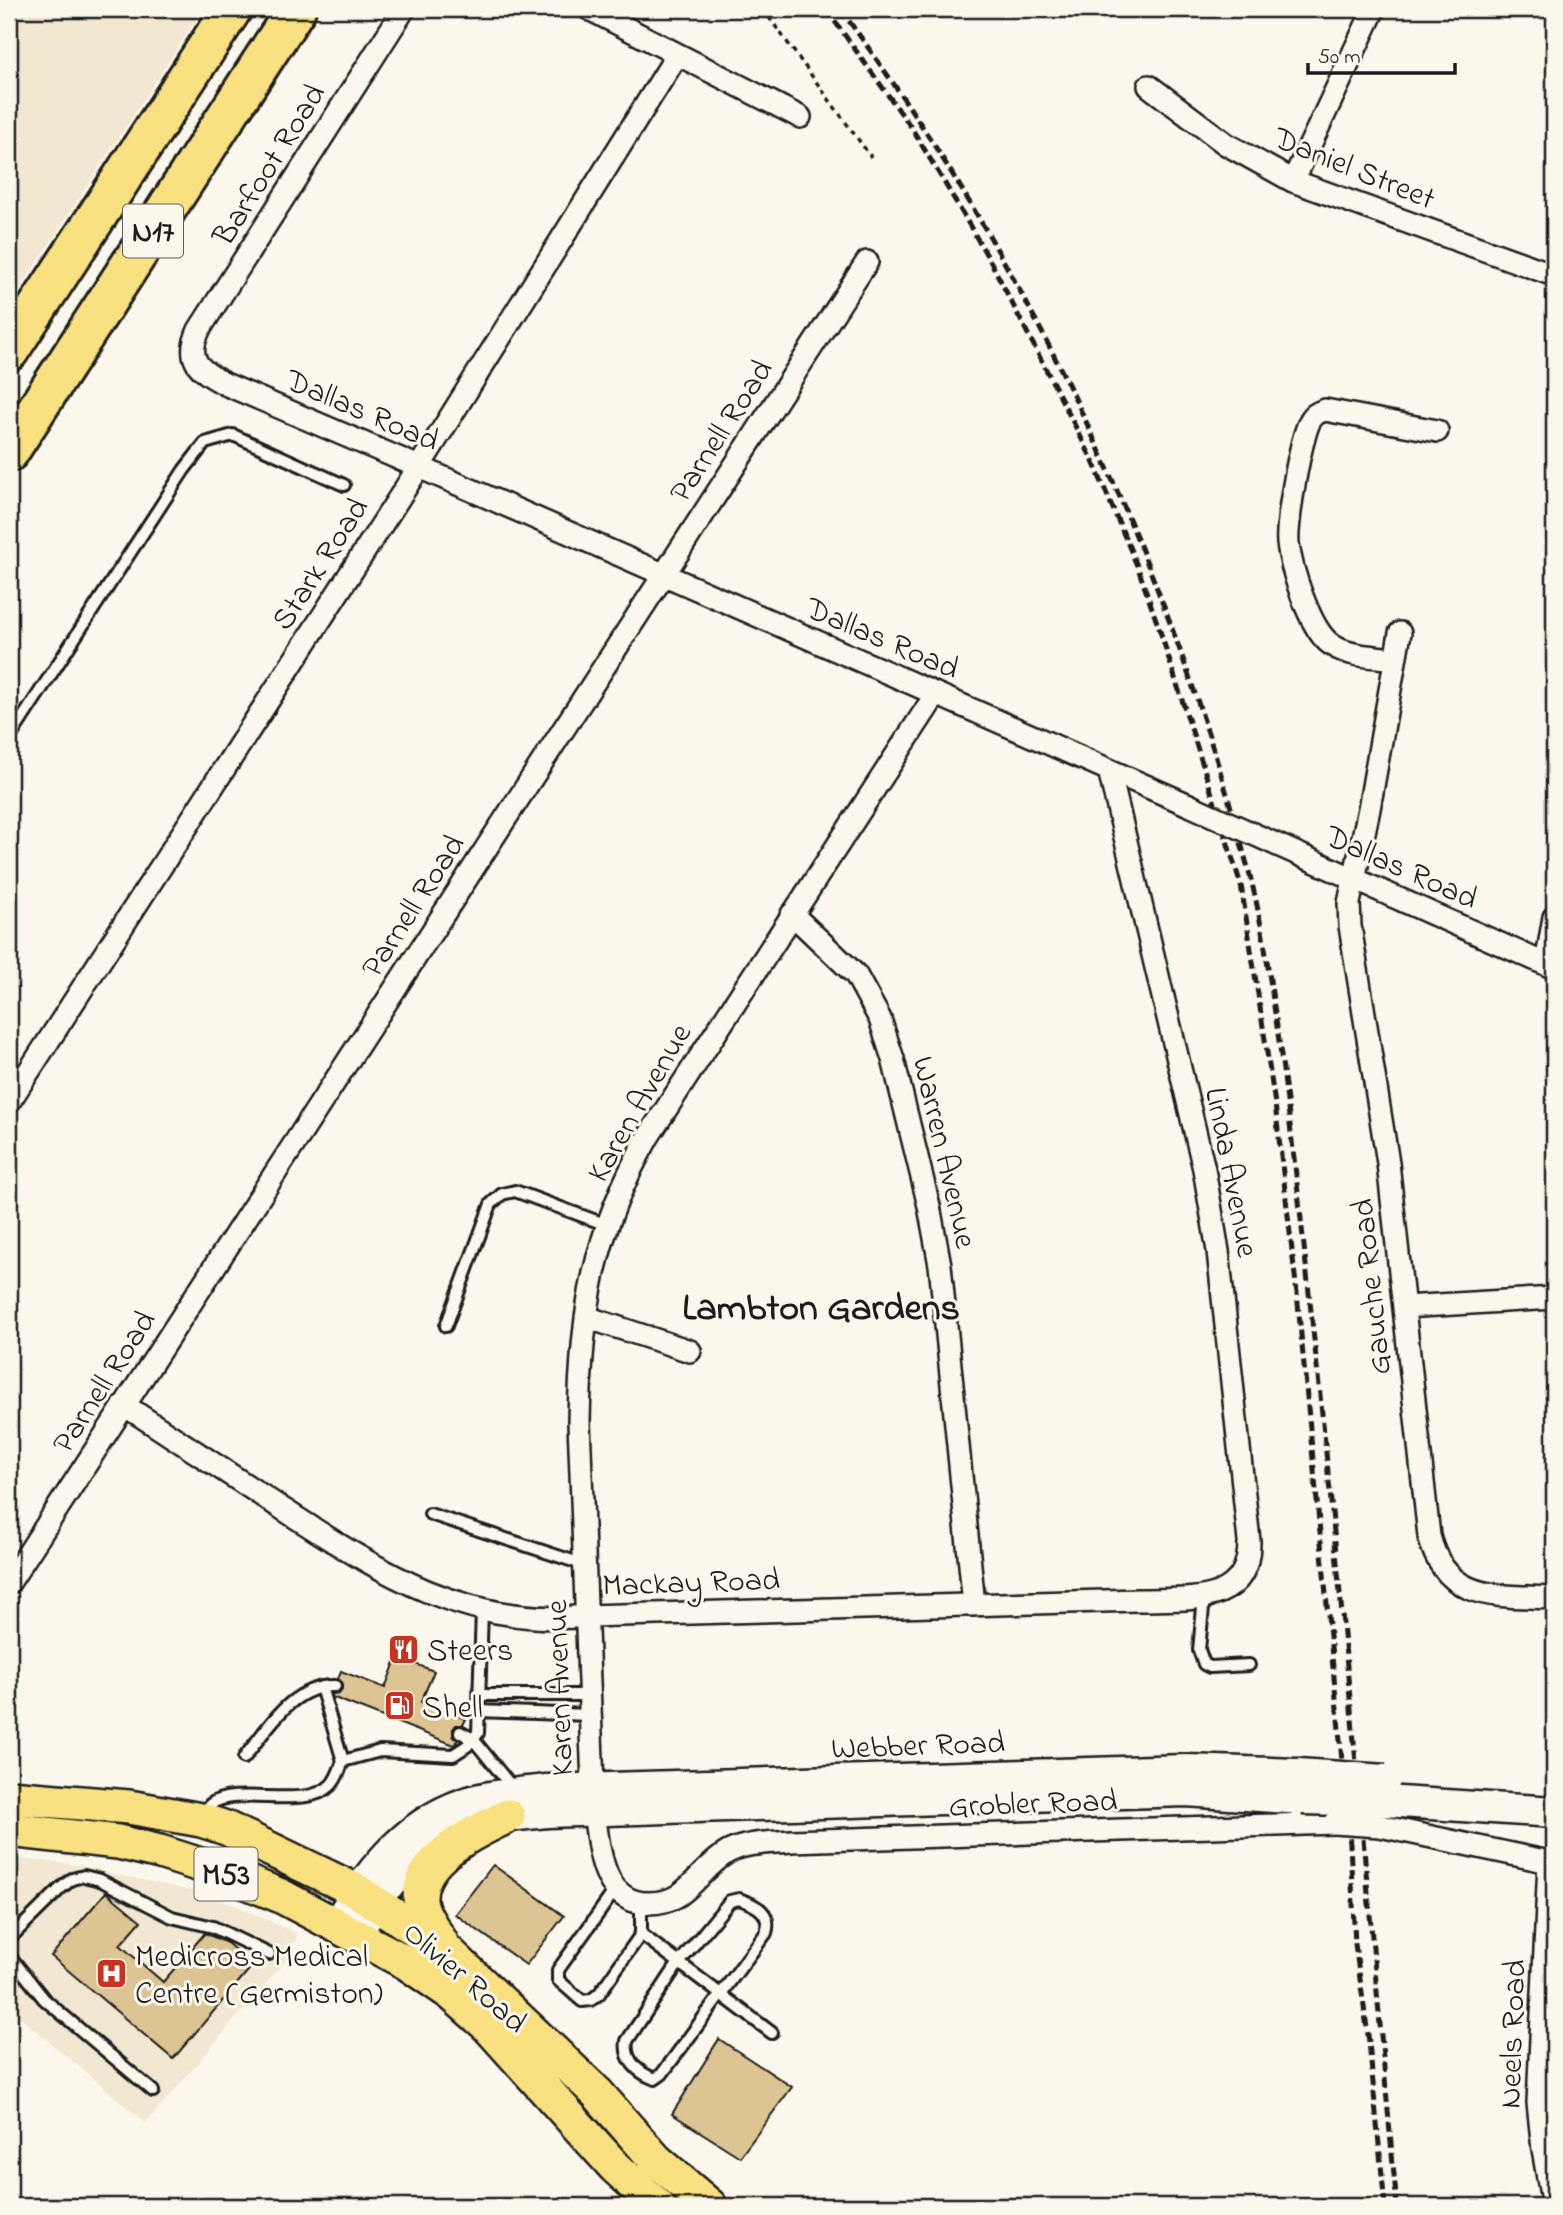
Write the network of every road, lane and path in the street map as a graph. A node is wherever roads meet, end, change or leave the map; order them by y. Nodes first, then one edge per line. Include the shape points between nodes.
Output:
1 (232, 9) edge
2 (296, 9) edge
3 (404, 9) edge
4 (589, 9) edge
5 (763, 9) edge
6 (1374, 9) edge
7 (677, 55) junction
8 (196, 63) junction
9 (1149, 86) dead end
10 (800, 117) dead end
11 (871, 157) dead end
12 (1293, 181) junction
13 (867, 261) dead end
14 (1554, 275) edge
15 (9, 312) edge
16 (9, 351) edge
17 (194, 356) joint
18 (34, 413) junction
19 (1437, 431) dead end
20 (9, 452) edge
21 (419, 467) junction
22 (9, 475) edge
23 (344, 485) dead end
24 (664, 575) junction
25 (1400, 633) dead end
26 (1394, 659) junction
27 (936, 694) junction
28 (9, 739) edge
29 (1109, 770) junction
30 (1354, 879) junction
31 (792, 914) junction
32 (1554, 917) edge
33 (1550, 966) edge
34 (9, 1101) edge
35 (607, 1225) junction
36 (1554, 1298) edge
37 (1404, 1307) junction
38 (586, 1317) junction
39 (446, 1326) dead end
40 (690, 1351) dead end
41 (124, 1405) junction
42 (430, 1514) dead end
43 (585, 1565) junction
44 (9, 1583) edge
45 (1231, 1587) joint
46 (1203, 1597) junction
47 (1554, 1598) edge
48 (974, 1605) junction
49 (482, 1610) junction
50 (587, 1616) junction
51 (1248, 1665) dead end
52 (335, 1686) dead end
53 (321, 1687) junction
54 (480, 1695) junction
55 (589, 1705) junction
56 (479, 1711) junction
57 (460, 1732) dead end
58 (473, 1739) junction
59 (244, 1758) dead end
60 (343, 1761) junction
61 (1554, 1792) edge
62 (9, 1797) edge
63 (593, 1800) junction
64 (1383, 1802) junction
65 (512, 1804) junction
66 (1554, 1812) edge
67 (201, 1820) junction
68 (9, 1830) edge
69 (1551, 1862) edge
70 (615, 1890) junction
71 (366, 1897) junction
72 (641, 1903) junction
73 (346, 1929) junction
74 (641, 1934) junction
75 (9, 1939) edge
76 (445, 1949) junction
77 (269, 1954) dead end
78 (9, 1955) edge
79 (678, 1964) junction
80 (720, 1994) junction
81 (772, 2033) dead end
82 (153, 2091) dead end
83 (659, 2206) edge
84 (710, 2206) edge
85 (1553, 2206) edge

1 - 8 highway, N17
2 - 18 highway, N17
3 - 17 street, Barfoot Road via 199,330
4 - 7 street
5 - 11 path
6 - 12 street
7 - 10 street
7 - 21 street, Stark Road
8 - 15 highway
8 - 16 highway, N17
9 - 12 street, Daniel Street via 1226,144
12 - 14 street, Daniel Street
13 - 24 street, Parnell Road
17 - 21 street, Dallas Road via 202,370 225,384
18 - 20 highway, N17
18 - 22 highway
19 - 26 street via 1325,410 1312,417 1304,435 1287,528 1305,601 1329,643 1354,654
21 - 24 street, Dallas Road
21 - 34 street, Stark Road
23 - 28 lane via 233,435 205,443
24 - 27 street, Dallas Road
24 - 41 street, Parnell Road
25 - 26 street, Gauche Road
26 - 30 street, Gauche Road
27 - 29 street, Dallas Road
27 - 31 street, Karen Avenue
29 - 30 street, Dallas Road, bridge
29 - 45 street, Linda Avenue via 1191,1108 1218,1251 1249,1541 1249,1562
30 - 33 street, Dallas Road
30 - 37 street, Gauche Road via 1350,926 1388,1163
31 - 35 street, Karen Avenue via 654,1126
31 - 48 street, Warren Avenue via 856,975 880,1019 893,1059 940,1265
32 - 33 street
35 - 38 street, Karen Avenue
35 - 39 lane via 515,1191 502,1194 491,1204
36 - 37 street
37 - 47 street, Gauche Road via 1433,1553 1448,1576 1470,1588
38 - 40 street
38 - 43 street, Karen Avenue via 579,1422
41 - 44 street, Parnell Road
41 - 49 street, Mackay Road via 376,1566
42 - 43 lane
43 - 50 street, Karen Avenue
45 - 46 street, Mackay Road
46 - 48 street, Mackay Road
46 - 51 lane via 1199,1650 1204,1664
48 - 50 street, Mackay Road
49 - 50 street, Mackay Road via 523,1618
49 - 54 lane
50 - 55 street, Karen Avenue
52 - 53 lane
53 - 59 lane via 288,1704
53 - 60 lane
54 - 55 lane
54 - 56 lane
55 - 56 lane
55 - 63 street, Karen Avenue
56 - 58 lane via 478,1733
57 - 58 lane
58 - 60 lane via 453,1755 380,1751
58 - 65 lane
60 - 67 lane via 334,1783 324,1791 309,1796 224,1798 209,1805
61 - 64 main road, Webber Road
62 - 67 main road, Olivier Road / M53 via 129,1807
63 - 64 main road, Webber Road, bridge via 1300,1786
63 - 65 main road, Webber Road via 547,1812
63 - 70 street via 601,1854
64 - 66 main road, Webber Road
64 - 69 street, Grobler Road
64 - 72 street, Grobler Road, bridge via 1334,1823 753,1844 728,1853 676,1897
65 - 71 main road, Webber Road via 440,1840 386,1887
65 - 76 main road via 454,1844 429,1872 419,1898
67 - 71 main road, Olivier Road / M53
68 - 73 main road, Olivier Road / M53 via 87,1837 160,1852 281,1896
69 - 85 street, Neels Road via 1538,2103
70 - 72 street
70 - 74 lane via 558,1970 558,1980 582,2001 591,2000
71 - 73 main road, Webber Road
71 - 76 main road, Olivier Road / M53
72 - 74 lane
73 - 83 main road, Olivier Road / M53 via 452,1994 615,2167
74 - 79 lane
75 - 77 lane via 61,1888 84,1876 172,1917 213,1927
76 - 84 main road, Olivier Road / M53 via 597,2093 656,2160
78 - 82 lane via 44,1999
79 - 80 lane
79 - 80 lane via 730,1901 739,1899 766,1915 766,1933
79 - 80 lane via 627,2041 628,2060 646,2075 655,2078 663,2074
80 - 81 lane

